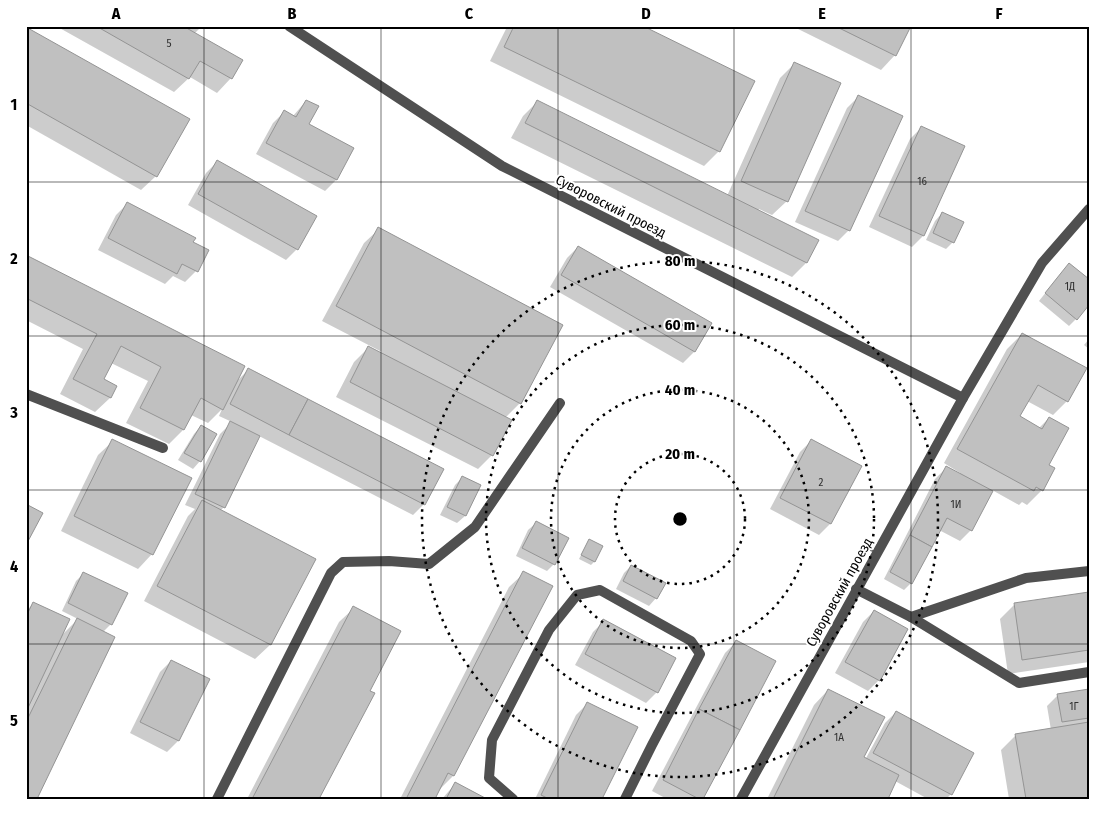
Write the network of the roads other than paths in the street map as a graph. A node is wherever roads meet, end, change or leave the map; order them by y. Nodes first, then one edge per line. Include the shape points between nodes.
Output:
1 (288, 26) edge
2 (1089, 208) edge
3 (26, 394) edge
4 (963, 398) junction
5 (560, 403) dead end
6 (163, 448) dead end
7 (1089, 571) edge
8 (856, 589) junction
9 (911, 617) junction
10 (1089, 672) edge
11 (217, 799) edge
12 (513, 799) edge
13 (625, 799) edge
14 (741, 799) edge

1 - 4 street, Суворовский проезд via 502,166
2 - 4 street, Суворовский проезд via 1042,264
3 - 6 street
4 - 8 street, Суворовский проезд
5 - 11 street via 475,527 429,564 343,562 331,573
7 - 9 street via 1026,578
8 - 9 street
8 - 14 street, Суворовский проезд
9 - 10 street via 1019,683
12 - 13 street via 488,778 492,740 549,630 577,595 600,590 691,641 700,654

